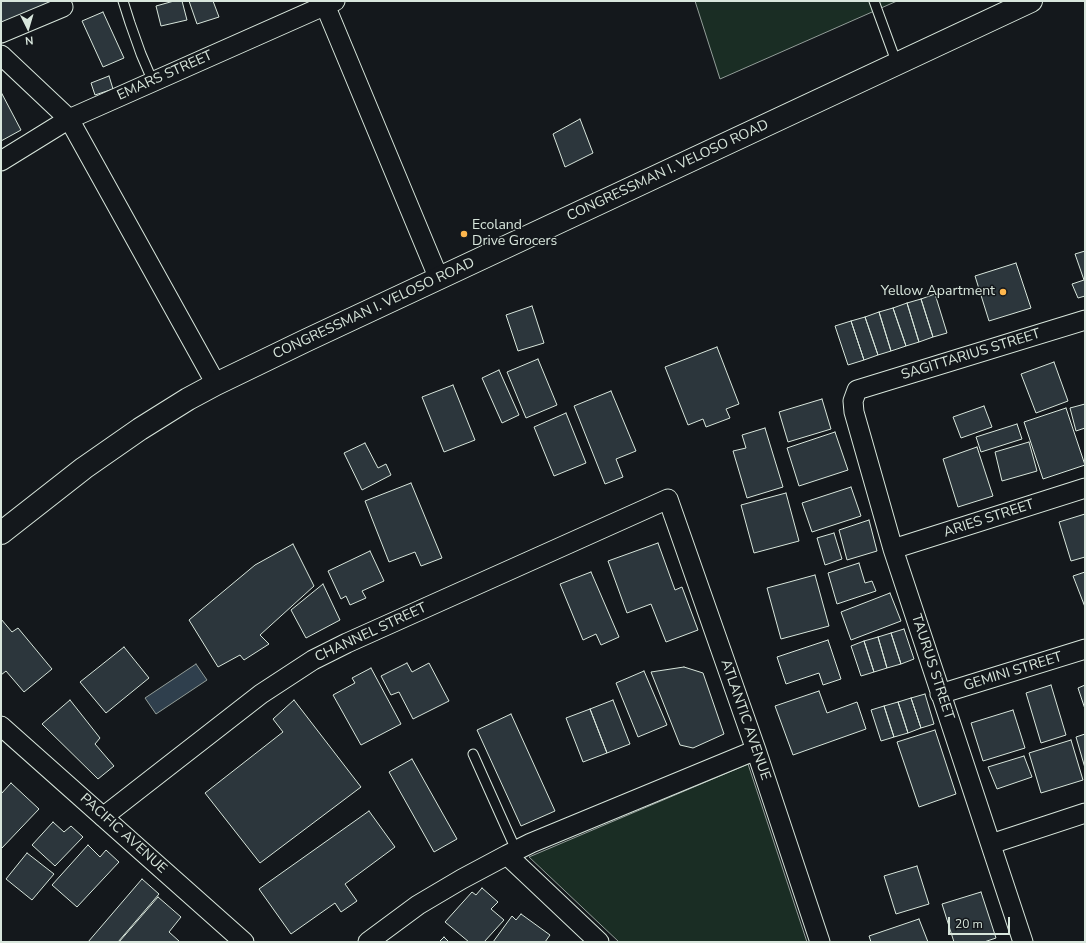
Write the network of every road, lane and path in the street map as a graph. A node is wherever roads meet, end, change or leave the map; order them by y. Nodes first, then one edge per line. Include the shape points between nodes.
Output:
1 (124, 1) edge
2 (874, 1) edge
3 (1031, 1) edge
4 (330, 3) edge
5 (63, 7) dead end
6 (1, 33) edge
7 (1, 55) edge
8 (897, 64) junction
9 (153, 82) junction
10 (69, 119) junction
11 (1, 162) edge
12 (439, 279) junction
13 (1085, 320) edge
14 (216, 384) junction
15 (857, 390) joint
16 (1085, 488) edge
17 (668, 499) joint
18 (1, 533) edge
19 (893, 549) junction
20 (1085, 649) edge
21 (940, 694) junction
22 (1, 726) edge
23 (756, 750) junction
24 (473, 754) dead end
25 (1085, 813) edge
26 (104, 817) junction
27 (991, 844) junction
28 (511, 852) junction
29 (244, 942) edge
30 (368, 942) edge
31 (599, 942) edge
32 (820, 942) edge
33 (1023, 942) edge

1 - 9 lane
2 - 8 lane
3 - 8 main road, CONGRESSMAN I. VELOSO ROAD
4 - 9 street, EMARS STREET
4 - 12 street
5 - 6 street
7 - 10 street
8 - 12 main road, CONGRESSMAN I. VELOSO ROAD
9 - 10 street, EMARS STREET
10 - 11 street, EMARS STREET
10 - 14 street
12 - 14 main road, CONGRESSMAN I. VELOSO ROAD
13 - 15 street, SAGITTARIUS STREET
14 - 18 main road, CONGRESSMAN I. VELOSO ROAD via 140,429
15 - 19 street, TAURUS STREET via 853,401 854,412
16 - 19 street, ARIES STREET
17 - 23 street, ATLANTIC AVENUE
17 - 26 street, CHANNEL STREET via 312,660 262,694
19 - 21 street, TAURUS STREET
20 - 21 street, GEMINI STREET
21 - 27 street, TAURUS STREET
22 - 26 street, PACIFIC AVENUE
23 - 28 street
23 - 32 street, ATLANTIC AVENUE
24 - 28 lane
25 - 27 street
26 - 29 street, PACIFIC AVENUE
27 - 33 street, TAURUS STREET
28 - 30 street via 418,904
28 - 31 street

